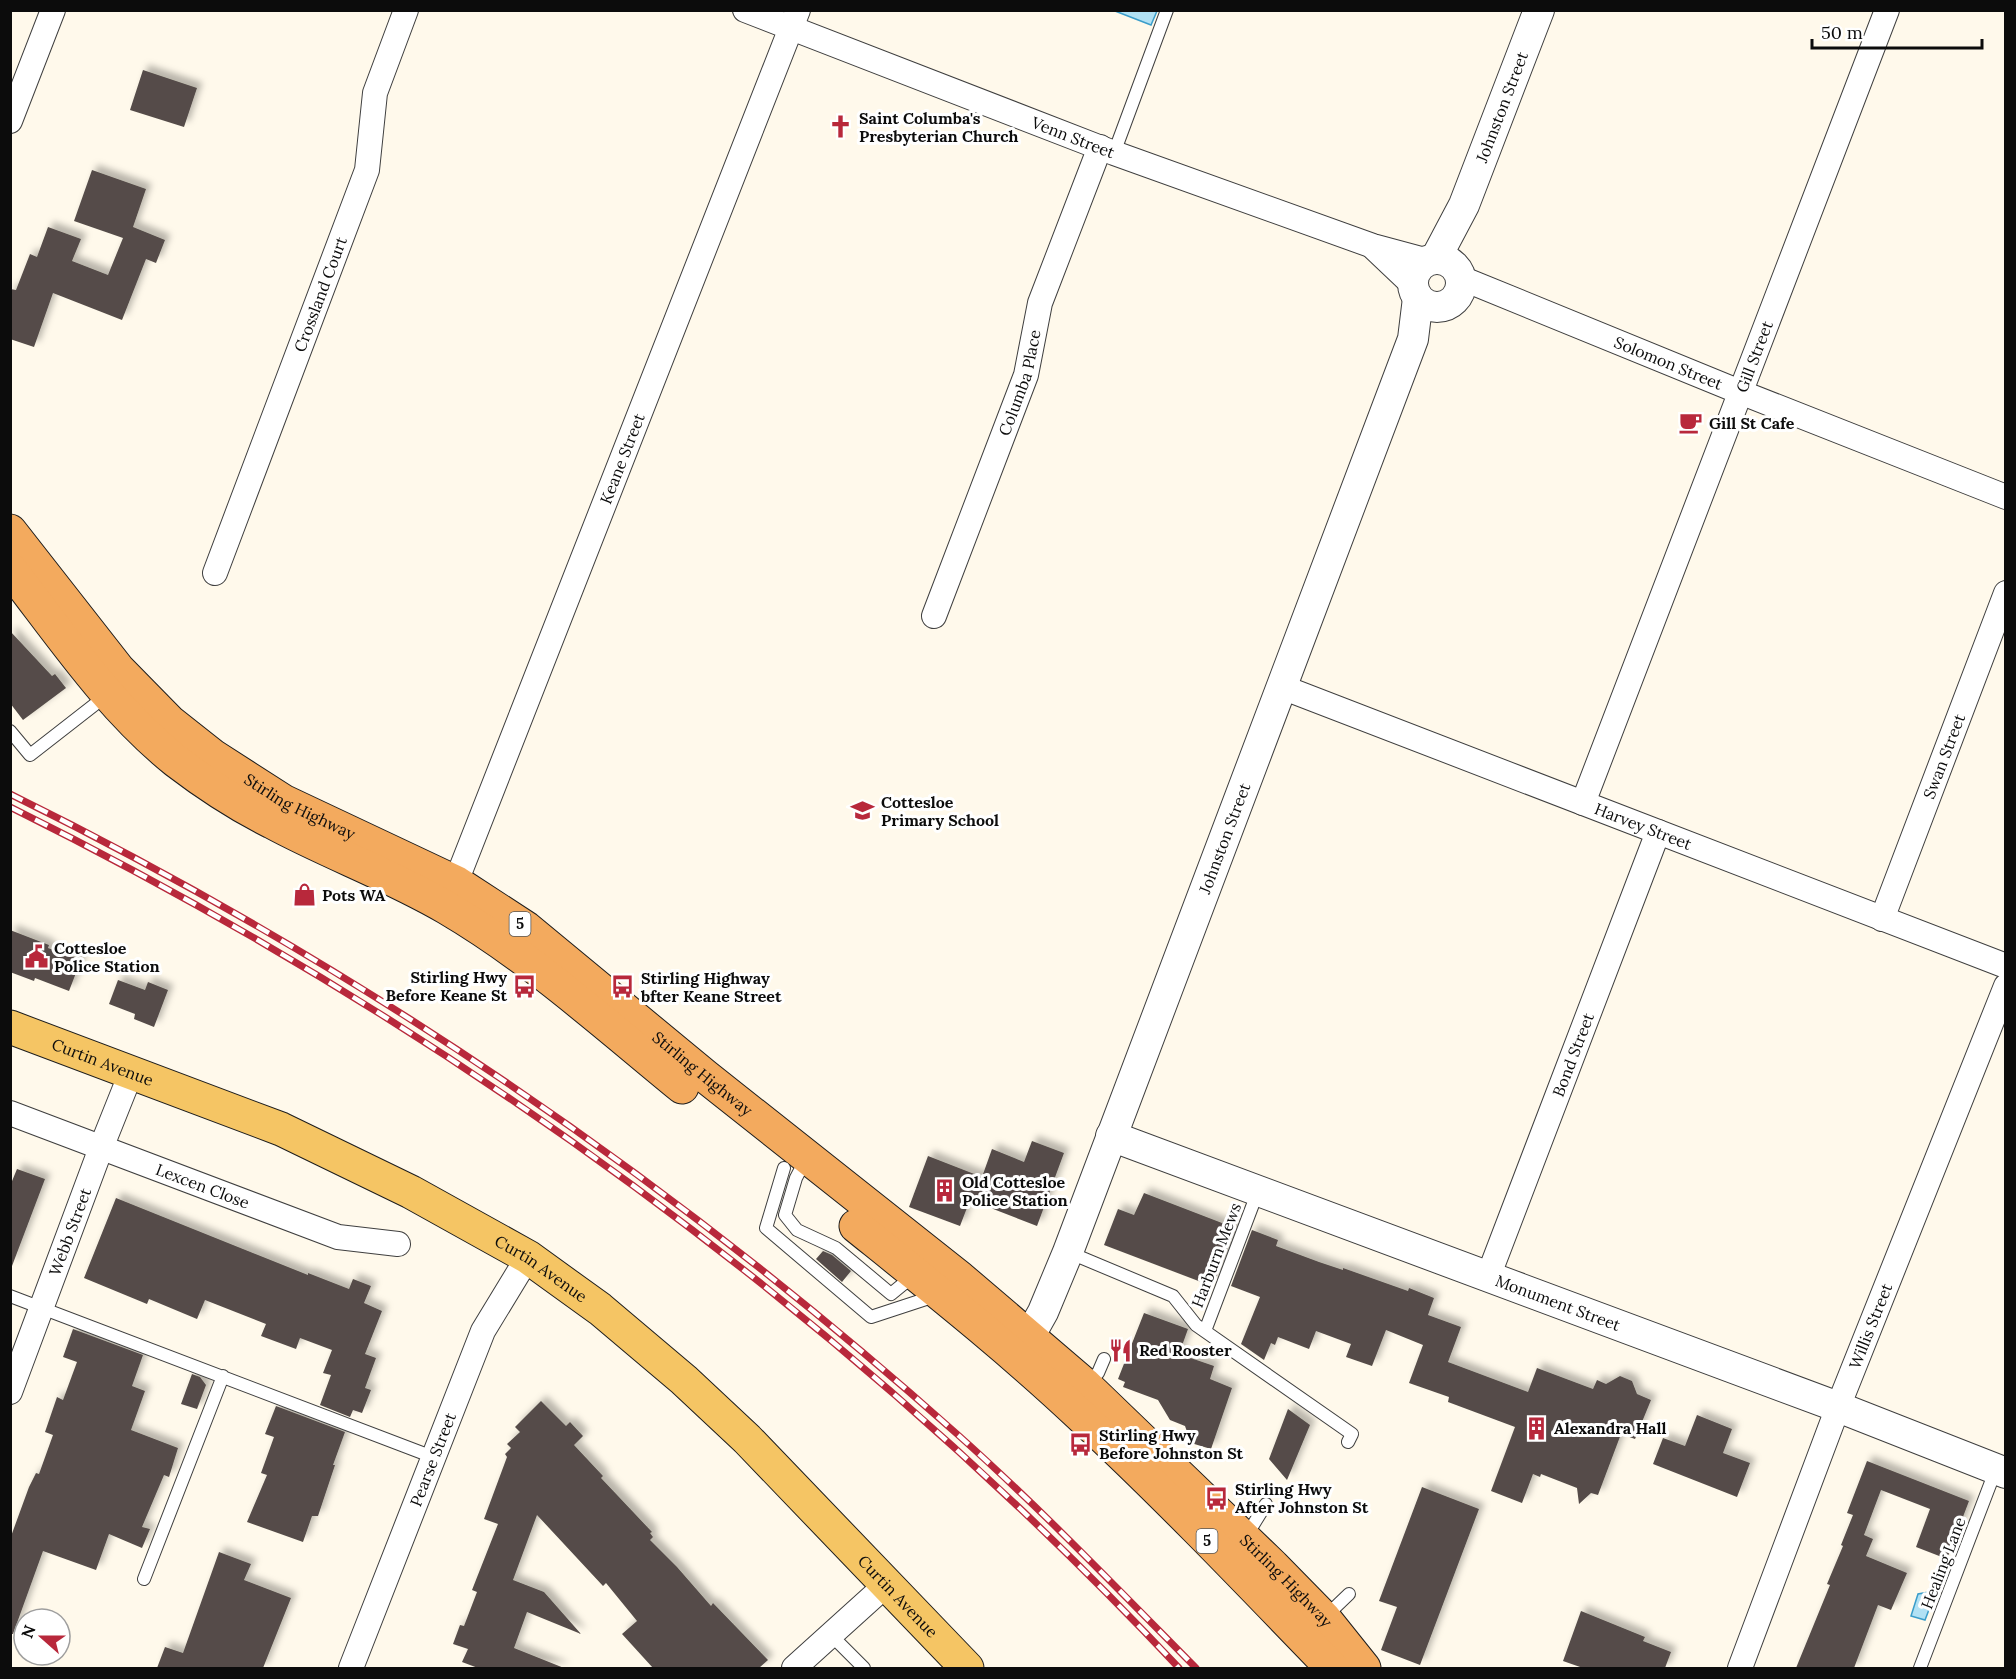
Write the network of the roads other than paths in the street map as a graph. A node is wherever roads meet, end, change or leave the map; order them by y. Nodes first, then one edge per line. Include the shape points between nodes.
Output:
1 (53, 10) edge
2 (406, 10) edge
3 (745, 10) edge
4 (1167, 10) edge
5 (1539, 10) edge
6 (1887, 10) edge
7 (794, 19) edge
8 (10, 121) edge
9 (1107, 150) junction
10 (1438, 281) junction
11 (1740, 392) junction
12 (2006, 497) edge
13 (10, 531) edge
14 (10, 569) edge
15 (215, 573) dead end
16 (2006, 594) edge
17 (934, 616) dead end
18 (1282, 687) junction
19 (107, 694) junction
20 (10, 731) edge
21 (1583, 803) junction
22 (1658, 832) junction
23 (451, 895) junction
24 (1882, 919) junction
25 (2006, 966) edge
26 (2006, 986) edge
27 (10, 1027) edge
28 (131, 1073) junction
29 (10, 1113) edge
30 (1111, 1136) junction
31 (102, 1148) junction
32 (796, 1168) junction
33 (1258, 1191) junction
34 (398, 1244) dead end
35 (1068, 1252) junction
36 (528, 1257) junction
37 (1488, 1277) junction
38 (950, 1286) junction
39 (10, 1296) edge
40 (43, 1308) junction
41 (1205, 1331) junction
42 (1029, 1337) junction
43 (223, 1376) junction
44 (10, 1392) edge
45 (1838, 1407) junction
46 (1348, 1443) dead end
47 (433, 1457) junction
48 (2001, 1471) edge
49 (1266, 1504) dead end
50 (1245, 1539) junction
51 (144, 1578) dead end
52 (887, 1584) junction
53 (1349, 1594) dead end
54 (1324, 1618) junction
55 (831, 1635) junction
56 (351, 1668) edge
57 (795, 1668) edge
58 (864, 1668) edge
59 (967, 1668) edge
60 (1332, 1668) edge
61 (1364, 1668) edge
62 (1740, 1668) edge
63 (1920, 1668) edge

1 - 8 street
2 - 15 street, Crossland Court via 375,93 367,170
3 - 7 street, Venn Street
4 - 9 lane
5 - 10 street, Johnston Street
6 - 11 street, Gill Street
7 - 9 street, Venn Street
7 - 23 street, Keane Street
9 - 10 street, Venn Street via 1372,246
9 - 17 street, Columba Place via 1040,303 1026,375
10 - 11 street, Solomon Street via 1497,293
10 - 18 street, Johnston Street
11 - 12 street, Solomon Street
11 - 21 street, Gill Street
13 - 23 highway, Stirling Highway / 5 via 118,669 170,722 213,756 283,801
14 - 19 highway, Stirling Highway / 5
16 - 24 street, Swan Street
18 - 21 street, Harvey Street
18 - 30 street, Johnston Street
19 - 20 lane via 30,755
19 - 23 highway, Stirling Highway / 5 via 167,753 223,794 273,823 373,870
21 - 22 street, Harvey Street
22 - 24 street, Harvey Street
22 - 37 street, Bond Street
23 - 32 highway, Stirling Highway / 5 via 526,928 696,1069
24 - 25 street, Harvey Street
26 - 45 street, Willis Street
27 - 28 main road, Curtin Avenue
28 - 31 street, Webb Street
28 - 36 main road, Curtin Avenue via 281,1129 411,1192
29 - 31 street, Lexcen Close
30 - 33 street, Monument Street
30 - 35 street, Johnston Street
31 - 34 street, Lexcen Close via 338,1237
31 - 40 street, Webb Street
32 - 38 highway, Stirling Highway / 5
32 - 38 highway, Stirling Highway / 5 via 915,1274
32 - 38 lane via 766,1228 872,1317
33 - 37 street, Monument Street
33 - 41 lane, Harburn Mews
35 - 41 lane via 1173,1296
35 - 42 street, Johnston Street
36 - 47 street, Pearse Street via 483,1331
36 - 52 main road, Curtin Avenue via 600,1308 684,1380 747,1439
37 - 45 street, Monument Street
38 - 42 highway, Stirling Highway / 5
38 - 60 highway, Stirling Highway / 5
39 - 40 lane
40 - 43 lane
40 - 44 street, Webb Street
41 - 46 lane via 1352,1434
42 - 50 highway, Stirling Highway / 5 via 1094,1371
43 - 47 lane
43 - 51 lane
45 - 48 street, Monument Street
45 - 62 street, Willis Street
47 - 56 street, Pearse Street
48 - 63 lane, Healing Lane
49 - 50 lane
50 - 54 highway, Stirling Highway / 5
52 - 55 street
52 - 59 main road, Curtin Avenue
53 - 54 lane
54 - 61 highway, Stirling Highway / 5
55 - 57 street
55 - 58 lane

